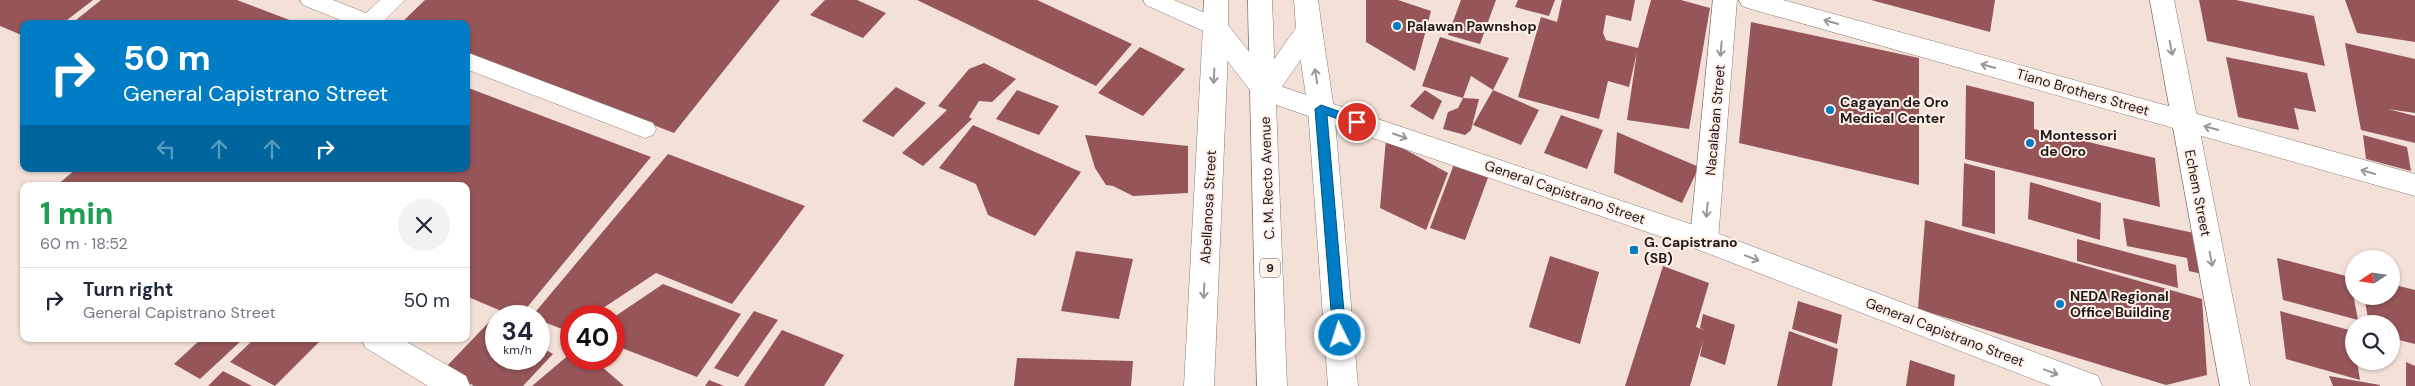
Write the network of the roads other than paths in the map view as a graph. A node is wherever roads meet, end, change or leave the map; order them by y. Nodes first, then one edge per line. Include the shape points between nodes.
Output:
1 (311, 0) edge
2 (394, 0) edge
3 (1154, 0) edge
4 (1216, 0) edge
5 (1260, 0) edge
6 (1306, 0) edge
7 (1725, 0) edge
8 (1751, 0) edge
9 (2162, 0) edge
10 (363, 20) edge
11 (374, 20) edge
12 (1216, 27) junction
13 (1309, 29) junction
14 (470, 62) edge
15 (1264, 91) junction
16 (1321, 109) junction
17 (2185, 121) junction
18 (645, 129) dead end
19 (2415, 185) edge
20 (1704, 240) junction
21 (381, 342) edge
22 (455, 386) edge
23 (1199, 386) edge
24 (1272, 386) edge
25 (1343, 386) edge
26 (2087, 386) edge
27 (2235, 386) edge

1 - 10 lane
2 - 11 lane
3 - 12 lane
4 - 12 main road
5 - 15 main road, C. M. Recto Avenue / 9
6 - 13 main road
7 -> 20 main road, Nacalaban Street
17 -> 8 main road, Tiano Brothers Street
9 -> 17 main road, Echem Street
12 - 15 main road
12 -> 23 main road, Abellanosa Street
13 - 15 main road
16 -> 13 main road
14 - 18 lane
15 - 16 main road, General Capistrano Street
15 - 24 main road, C. M. Recto Avenue / 9
16 -> 20 main road, General Capistrano Street
16 - 25 main road
19 -> 17 main road, Tiano Brothers Street
17 -> 27 main road, Echem Street
20 -> 26 main road, General Capistrano Street
21 - 22 main road

